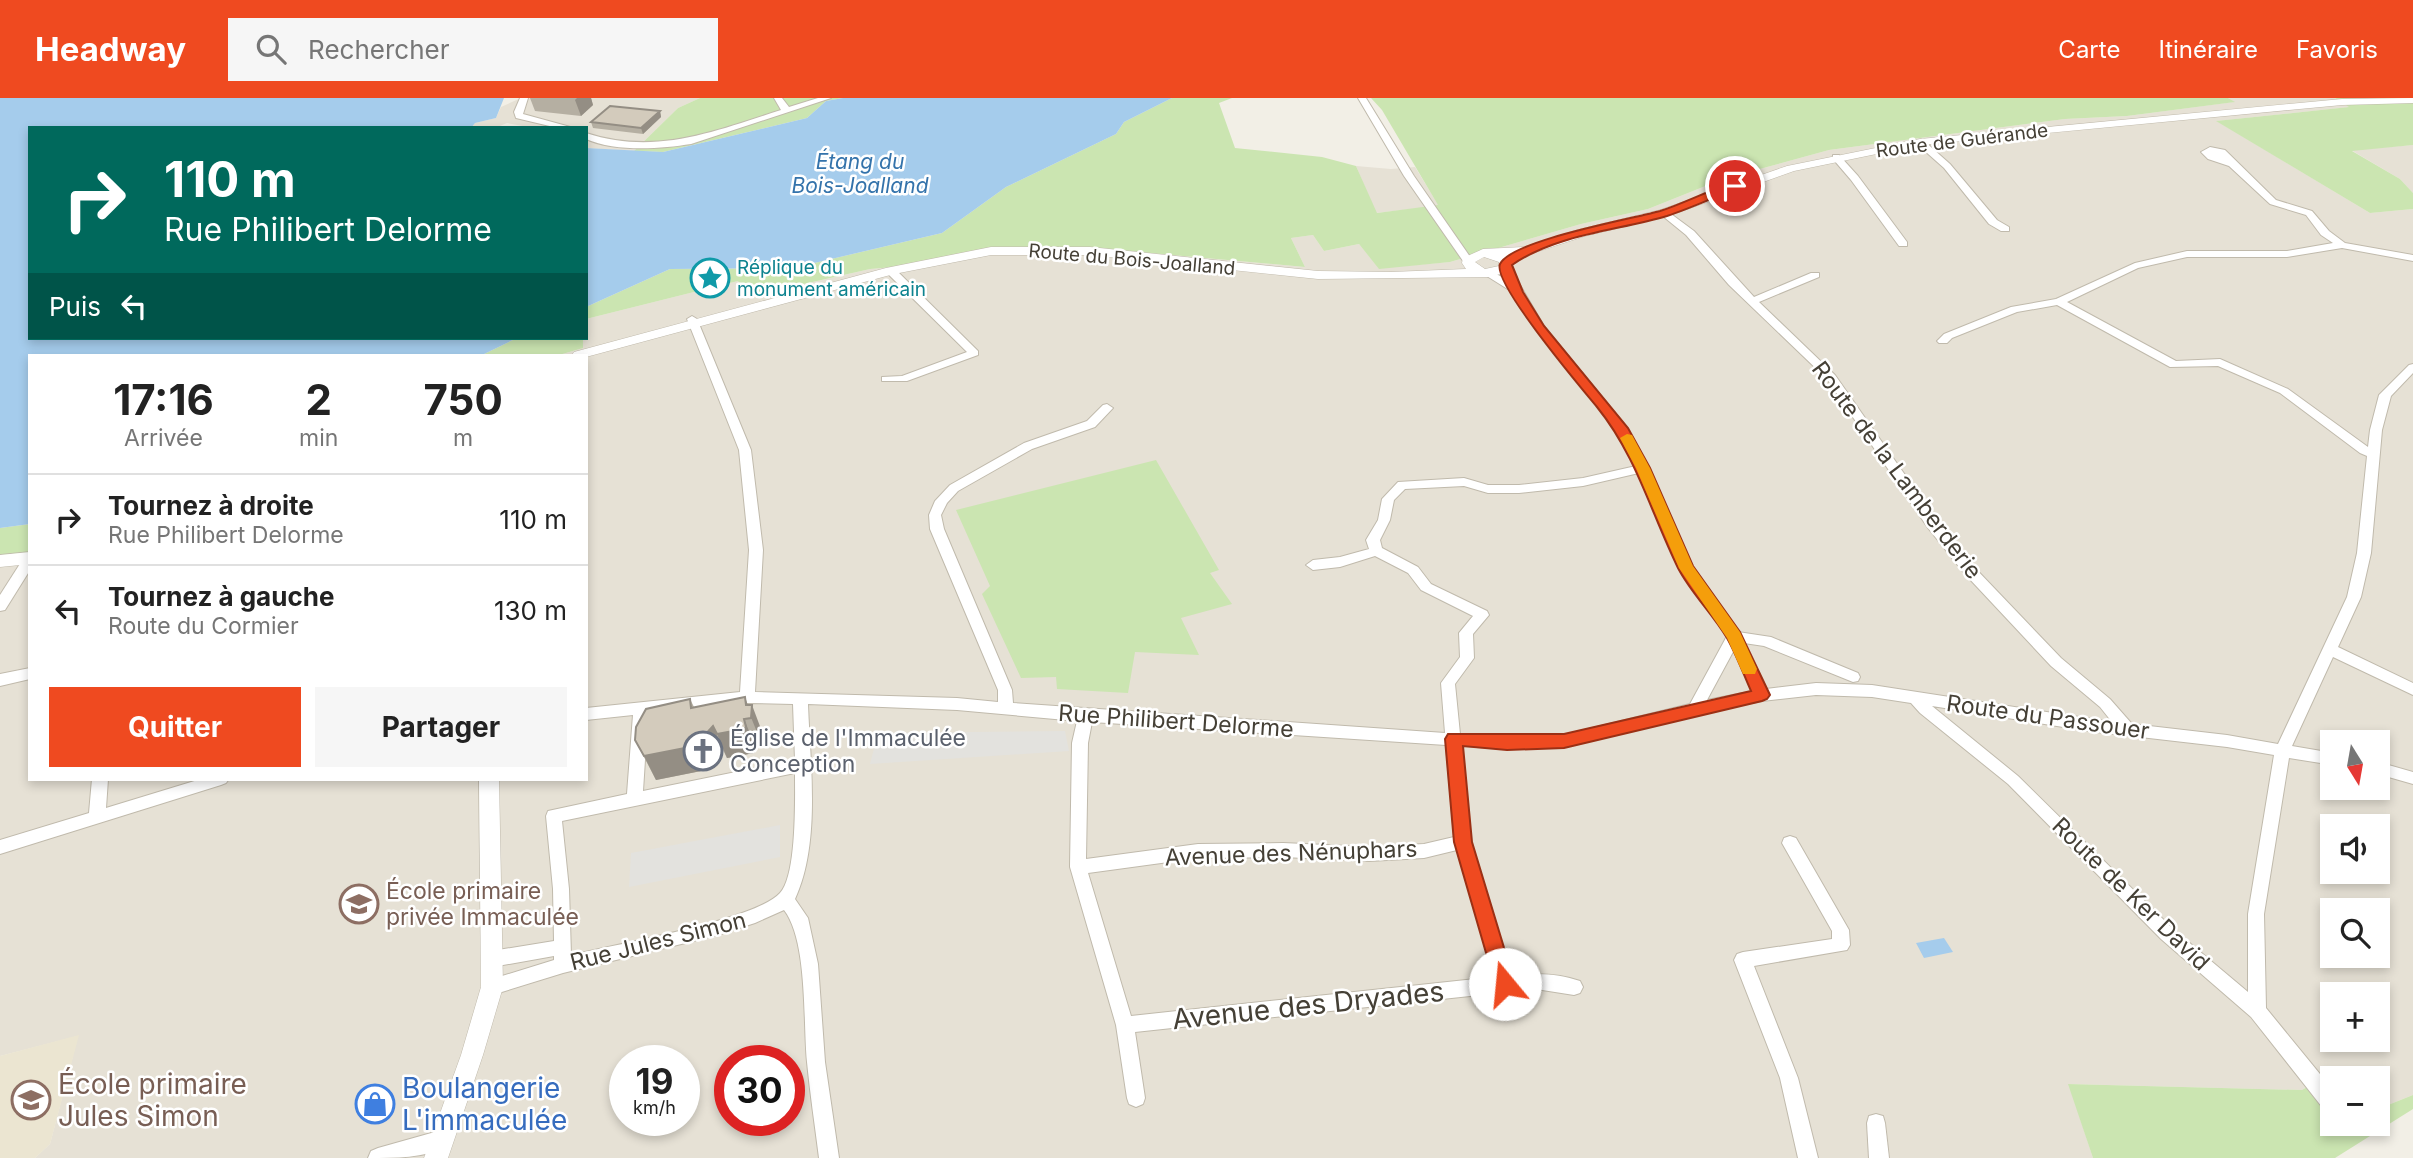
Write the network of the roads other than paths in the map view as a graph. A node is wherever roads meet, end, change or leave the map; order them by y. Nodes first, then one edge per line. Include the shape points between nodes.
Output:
1 (524, 98) edge
2 (778, 98) edge
3 (827, 98) edge
4 (1362, 98) edge
5 (2413, 100) edge
6 (786, 110) junction
7 (562, 126) edge
8 (588, 137) edge
9 (1920, 142) junction
10 (1836, 157) junction
11 (2230, 163) dead end
12 (1664, 213) junction
13 (2004, 229) dead end
14 (1451, 239) junction
15 (1903, 244) dead end
16 (2343, 246) junction
17 (1525, 251) junction
18 (1489, 253) junction
19 (2413, 258) edge
20 (1506, 266) junction
21 (1475, 267) junction
22 (891, 271) junction
23 (1815, 275) dead end
24 (838, 285) junction
25 (1517, 292) junction
26 (1753, 302) junction
27 (2059, 302) junction
28 (693, 321) junction
29 (1943, 341) dead end
30 (568, 354) edge
31 (582, 354) edge
32 (2413, 367) edge
33 (886, 379) dead end
34 (1107, 408) dead end
35 (2375, 454) junction
36 (1643, 468) junction
37 (1376, 551) junction
38 (28, 558) edge
39 (0, 561) edge
40 (28, 561) edge
41 (1313, 565) dead end
42 (0, 606) edge
43 (1734, 636) junction
44 (2329, 649) junction
45 (28, 673) edge
46 (1853, 677) dead end
47 (0, 680) edge
48 (2413, 689) edge
49 (1762, 695) junction
50 (747, 697) junction
51 (1915, 697) junction
52 (800, 698) junction
53 (641, 708) junction
54 (1006, 709) junction
55 (1695, 709) junction
56 (588, 714) edge
57 (1086, 716) junction
58 (2128, 730) junction
59 (1454, 739) junction
60 (2283, 750) junction
61 (2320, 757) edge
62 (802, 765) junction
63 (2390, 771) edge
64 (2413, 778) edge
65 (100, 781) edge
66 (214, 781) edge
67 (489, 781) edge
68 (635, 800) junction
69 (97, 816) junction
70 (1463, 842) junction
71 (1790, 843) dead end
72 (0, 846) edge
73 (1078, 867) junction
74 (786, 900) junction
75 (563, 956) junction
76 (492, 960) junction
77 (1505, 984) junction
78 (492, 987) junction
79 (1574, 987) dead end
80 (2257, 1011) junction
81 (1125, 1025) junction
82 (2320, 1089) edge
83 (1136, 1098) dead end
84 (1876, 1123) dead end
85 (439, 1149) edge
86 (378, 1158) edge
87 (829, 1158) edge
88 (1808, 1158) edge
89 (1879, 1158) edge

1 - 7 street via 519,116
2 - 6 street
3 - 6 street
4 - 14 street
5 - 9 street, Route de Guérande via 2198,114
6 - 8 street via 667,145 602,143
9 - 10 street, Route de Guérande
9 - 13 street
10 - 12 street, Route de Guérande via 1764,176
10 - 15 street
11 - 16 street via 2273,202 2309,213
12 - 17 street, Route de Guérande
12 - 26 street, Route de la Lamberderie via 1689,233
14 - 18 street
14 - 21 street
16 - 19 street
16 - 27 street via 2287,254 2204,252 2162,258
17 - 18 street, Route de Guérande
17 - 20 street, Route de Guérande
18 - 20 street
18 - 21 street via 1473,255
20 - 21 street, Route de Guérande via 1498,272
20 - 25 street
21 - 22 street, Route du Bois-Joalland via 1431,275 1298,274 1090,251 1014,250 970,253
21 - 25 street
22 - 24 street, Route du Bois-Joalland
22 - 33 street via 974,353 902,379
23 - 26 street
24 - 28 street, Route du Bois-Joalland
24 - 28 street, Route du Bois-Joalland
25 - 36 street via 1539,327 1621,428
26 - 58 street, Route de la Lamberderie via 1831,377 1969,570
27 - 29 street via 2015,309
27 - 35 street via 2174,365 2220,362 2284,391
28 - 30 street, Route du Bois-Joalland
28 - 31 street, Route du Bois-Joalland
28 - 50 street via 745,450 756,550
32 - 35 street via 2385,395
34 - 54 street via 1091,424 1028,446 954,488 941,500 935,515 1005,690
35 - 44 street via 2354,597
36 - 37 street via 1583,482 1519,489 1488,489 1464,482 1402,485 1388,499 1373,540
36 - 43 street via 1686,568
37 - 41 street
37 - 59 street via 1413,570 1426,587 1482,615 1466,633 1467,658 1448,683
38 - 39 street
40 - 42 street
43 - 46 street via 1766,641
43 - 49 street
43 - 55 street
44 - 48 street
44 - 60 street
45 - 47 street
49 - 51 street, Route du Passouer via 1816,689
49 - 55 street, Rue Philibert Delorme
50 - 52 street, Rue Philibert Delorme
50 - 53 street, Rue Philibert Delorme
51 - 58 street, Route du Passouer
51 - 80 street, Route de Ker David via 2014,780 2167,934
52 - 54 street, Rue Philibert Delorme
52 - 62 street
53 - 56 street, Rue Philibert Delorme
53 - 68 street
54 - 57 street, Rue Philibert Delorme
55 - 59 street, Rue Philibert Delorme via 1564,741
57 - 59 street, Rue Philibert Delorme
57 - 73 street via 1080,743
58 - 60 street, Route du Passouer
59 - 70 street
60 - 61 street, Route du Passouer
60 - 80 street via 2256,914
62 - 68 street
62 - 74 street via 804,811 795,881
63 - 64 street
65 - 69 street
66 - 69 street
67 - 76 street
68 - 75 street via 554,816
69 - 72 street
70 - 73 street, Avenue des Nénuphars via 1423,851 1369,854 1198,851
70 - 77 street
71 - 88 street via 1840,930 1841,945 1743,960 1789,1078
73 - 81 street
74 - 75 street, Rue Jules Simon via 751,919
74 - 87 street via 800,918 809,964
75 - 76 street via 525,952
75 - 78 street, Rue Jules Simon
76 - 78 street
77 - 79 street, Avenue des Dryades via 1536,981
77 - 81 street, Avenue des Dryades
78 - 85 street
80 - 82 street, Route de Ker David
81 - 83 street
84 - 89 street
85 - 86 street

